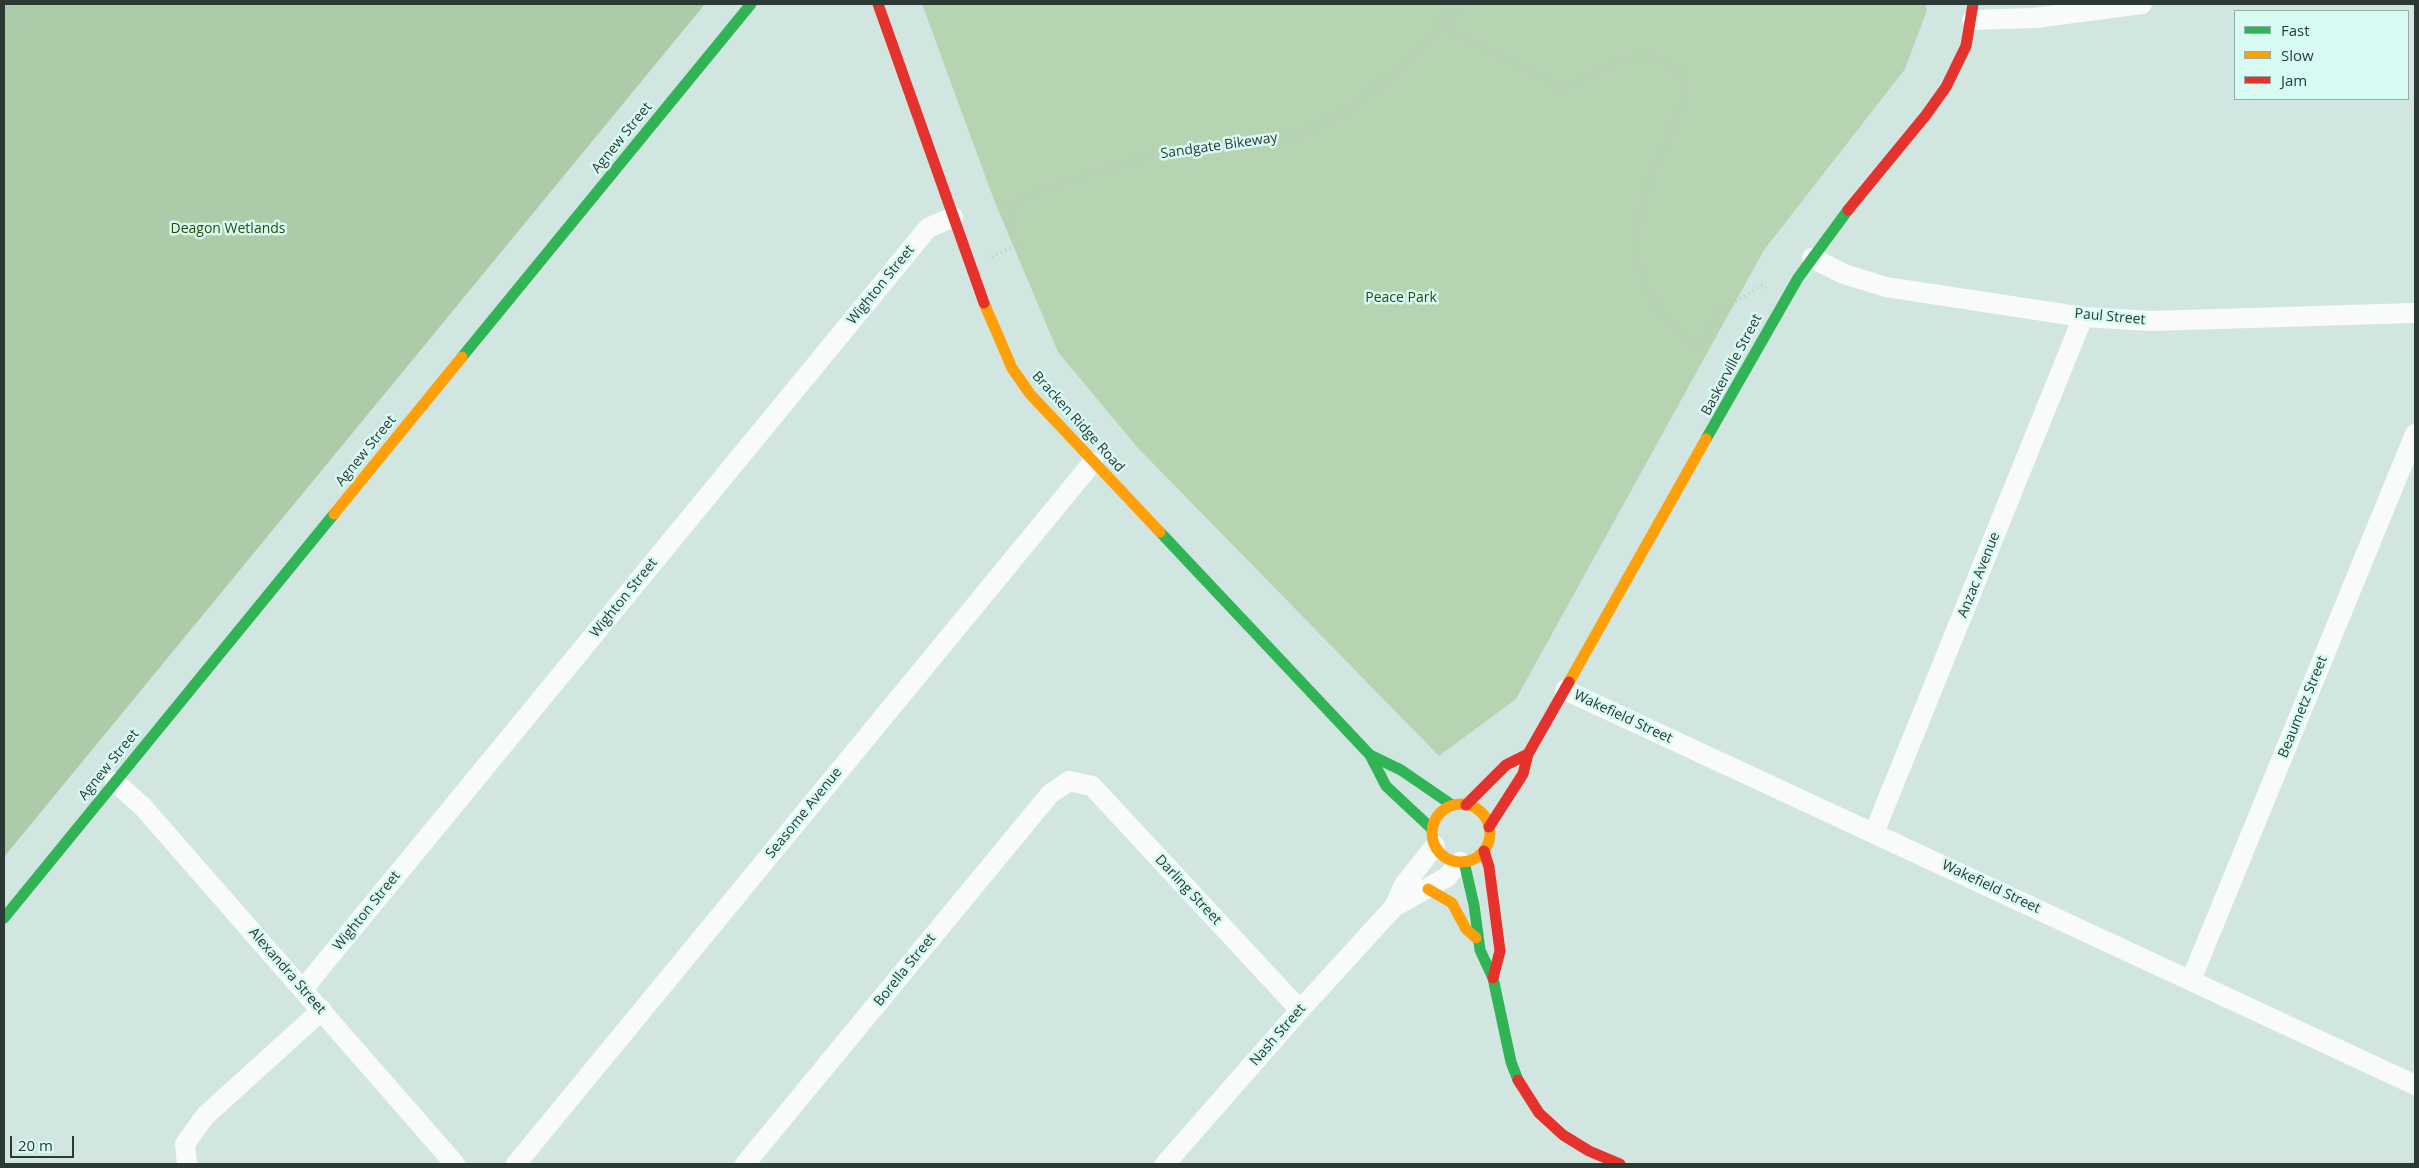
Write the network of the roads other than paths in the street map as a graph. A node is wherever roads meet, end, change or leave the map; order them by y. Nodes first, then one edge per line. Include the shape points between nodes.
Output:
1 (751, 4) edge
2 (878, 4) edge
3 (2142, 4) edge
4 (1972, 12) edge
5 (953, 217) junction
6 (1812, 258) junction
7 (2415, 313) edge
8 (2083, 316) junction
9 (2415, 434) edge
10 (1093, 462) junction
11 (1566, 690) junction
12 (1528, 754) junction
13 (1370, 755) junction
14 (1069, 781) joint
15 (115, 782) junction
16 (1452, 805) junction
17 (1466, 805) junction
18 (1489, 827) junction
19 (1874, 833) junction
20 (1434, 838) junction
21 (1484, 851) junction
22 (1462, 862) junction
23 (1428, 889) junction
24 (1394, 907) junction
25 (4, 918) edge
26 (1478, 940) junction
27 (1493, 978) junction
28 (2191, 980) junction
29 (303, 989) junction
30 (322, 1010) junction
31 (1300, 1010) junction
32 (2415, 1085) edge
33 (187, 1164) edge
34 (455, 1164) edge
35 (516, 1164) edge
36 (746, 1164) edge
37 (1165, 1164) edge
38 (1620, 1164) edge

1 - 15 street, Agnew Street
2 - 5 street, Bracken Ridge Road
3 - 4 street via 2035,18
4 - 6 street, Baskerville Street via 1966,46 1946,88
5 - 10 street, Bracken Ridge Road via 981,297 1012,368 1030,394
5 - 29 street, Wighton Street via 928,228
6 - 8 street, Paul Street via 1844,274 1886,287
6 - 11 street, Baskerville Street via 1778,312
7 - 8 street, Paul Street via 2151,321
8 - 19 street, Anzac Avenue
9 - 28 street, Beaumetz Street
10 - 13 street, Bracken Ridge Road
10 - 35 street, Seasome Avenue
11 - 12 street, Baskerville Street
11 - 19 street, Wakefield Street
12 - 17 street via 1506,764
12 - 18 street, Baskerville Street via 1523,774
13 - 16 street, Bracken Ridge Road via 1401,770
13 - 20 street, Bracken Ridge Road via 1386,786
14 - 31 street, Darling Street via 1092,786
14 - 36 street, Borella Street via 1050,794
15 - 25 street, Agnew Street
15 - 29 street, Alexandra Street via 143,807
16 - 17 street
16 - 20 street via 1439,814
17 - 18 street via 1481,812
18 - 21 street via 1490,836
19 - 28 street, Wakefield Street
20 - 22 street via 1446,858
20 - 24 street, Nash Street
21 - 22 street
21 - 27 street via 1500,951
22 - 23 street, Nash Street via 1448,877
22 - 26 street via 1474,905
23 - 24 street, Nash Street
23 - 26 street via 1452,903 1466,928
24 - 31 street, Nash Street
26 - 27 street
27 - 38 street via 1511,1062 1520,1087 1539,1113 1563,1135
28 - 32 street, Wakefield Street
29 - 30 street, Alexandra Street
30 - 33 street via 205,1116 185,1144
30 - 34 street, Alexandra Street
31 - 37 street, Nash Street

